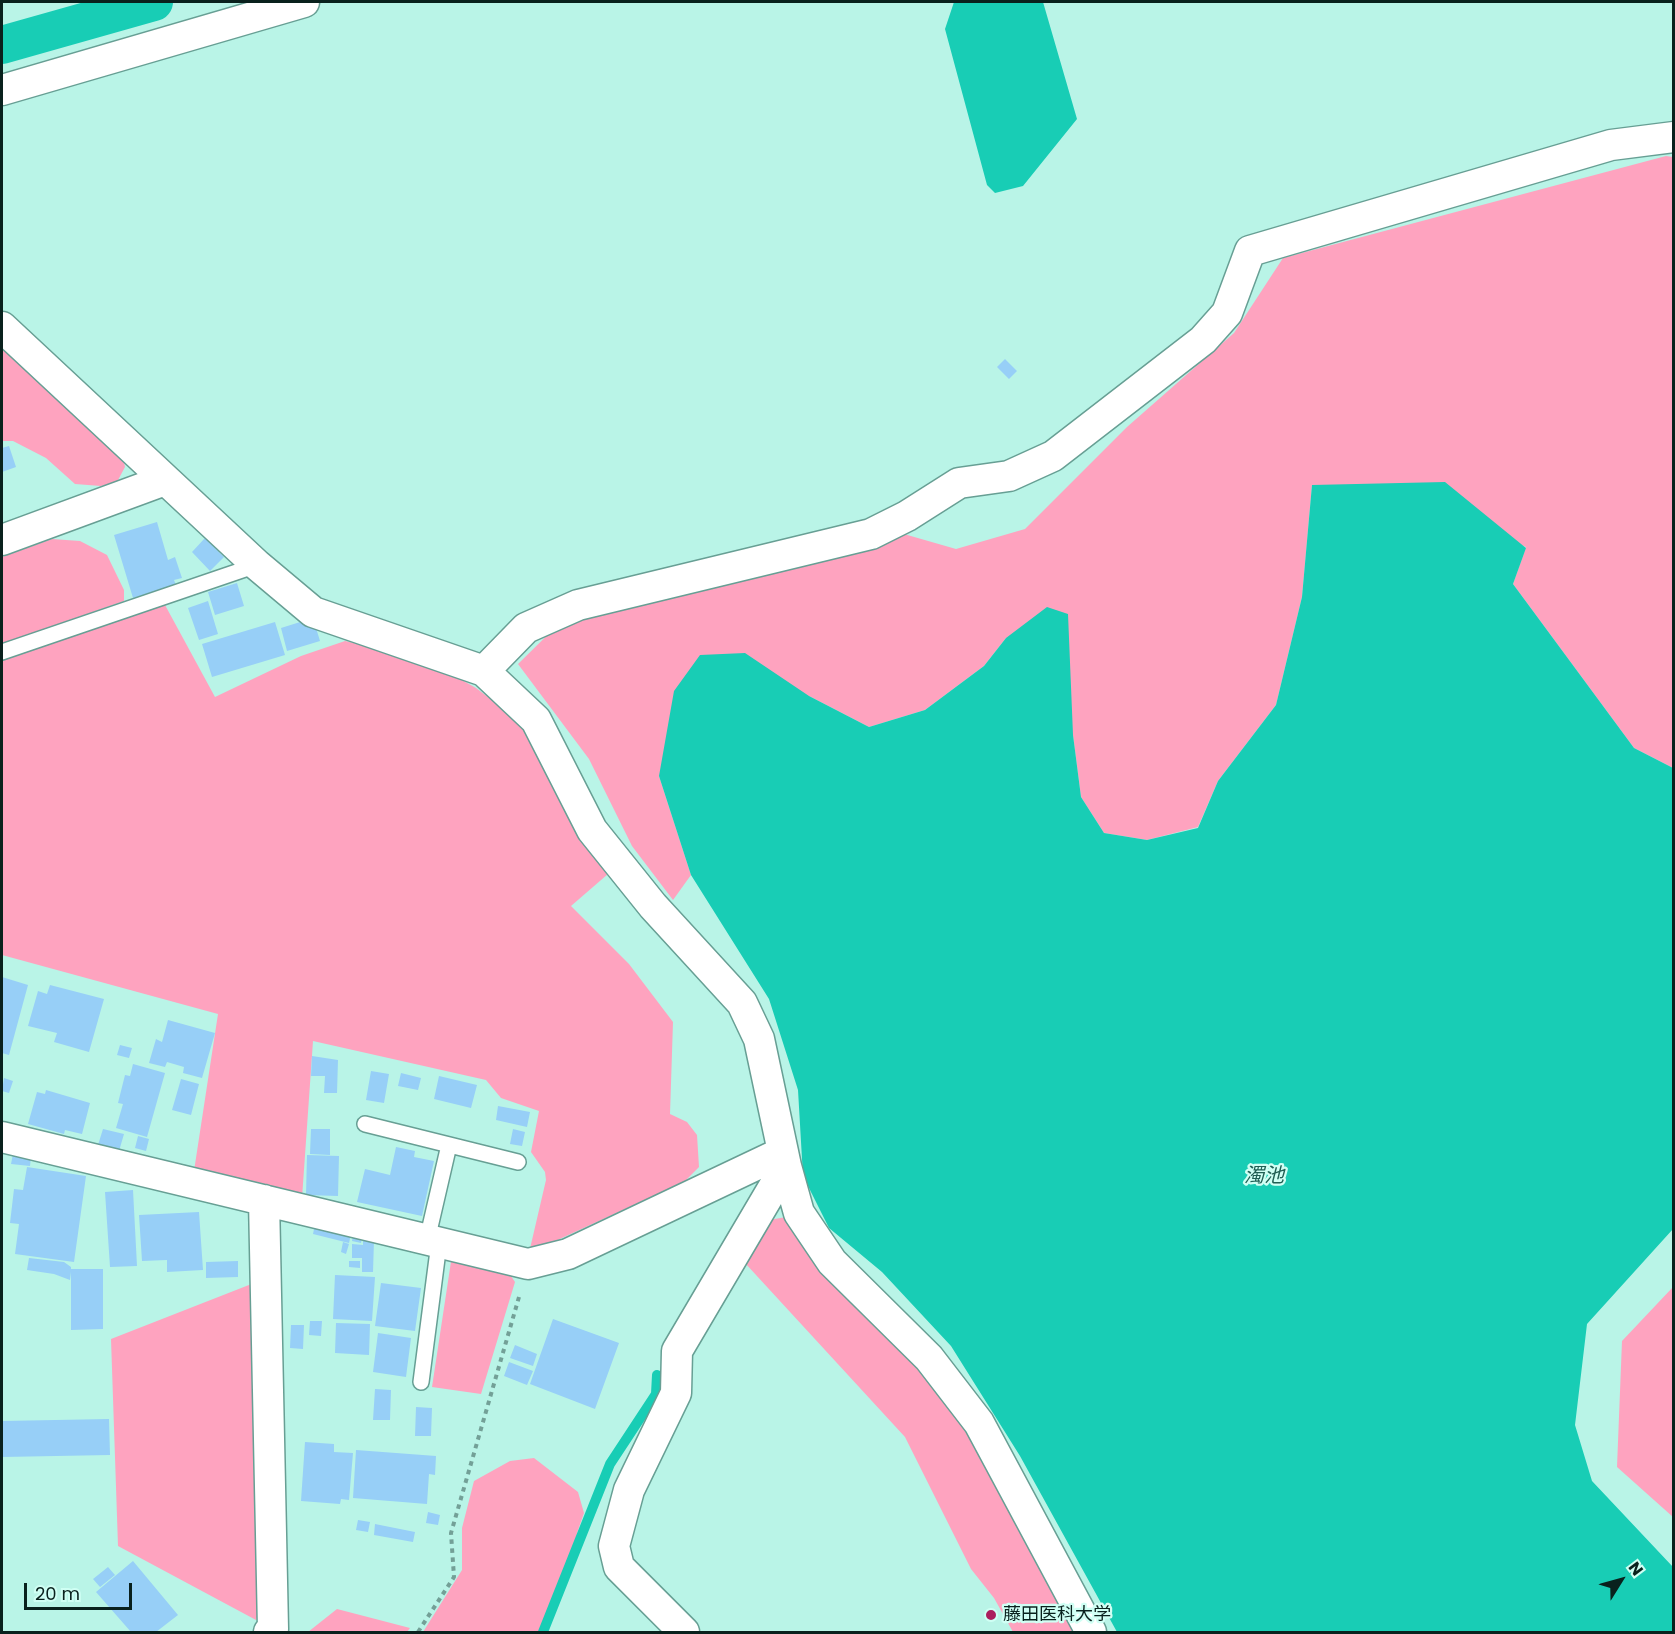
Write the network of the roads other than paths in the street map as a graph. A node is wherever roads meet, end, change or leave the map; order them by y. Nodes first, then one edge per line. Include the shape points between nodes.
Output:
1 (304, 2) edge
2 (2, 90) edge
3 (1674, 137) edge
4 (2, 327) edge
5 (165, 480) junction
6 (2, 540) edge
7 (257, 565) junction
8 (2, 652) edge
9 (484, 671) junction
10 (365, 1124) dead end
11 (2, 1137) edge
12 (449, 1145) junction
13 (784, 1159) junction
14 (518, 1162) dead end
15 (264, 1200) junction
16 (433, 1241) junction
17 (421, 1382) dead end
18 (269, 1632) edge
19 (684, 1632) edge
20 (1091, 1632) edge

1 - 2 street
3 - 9 street via 1611,145 1250,251 1227,313 1203,340 1053,456 1009,476 959,483 871,534 578,605 526,628
4 - 5 street
5 - 6 street
5 - 7 street
7 - 8 lane
7 - 9 street via 313,612
9 - 13 street via 536,720 592,830 653,906 742,1003 759,1039
10 - 12 lane
11 - 15 street
12 - 14 lane
12 - 16 lane
13 - 16 street via 568,1254 528,1264
13 - 19 street via 677,1351 676,1393 629,1490 614,1546 619,1567
13 - 20 street via 799,1213 832,1262 929,1358 979,1422
15 - 16 street
15 - 18 street via 273,1629
16 - 17 lane

